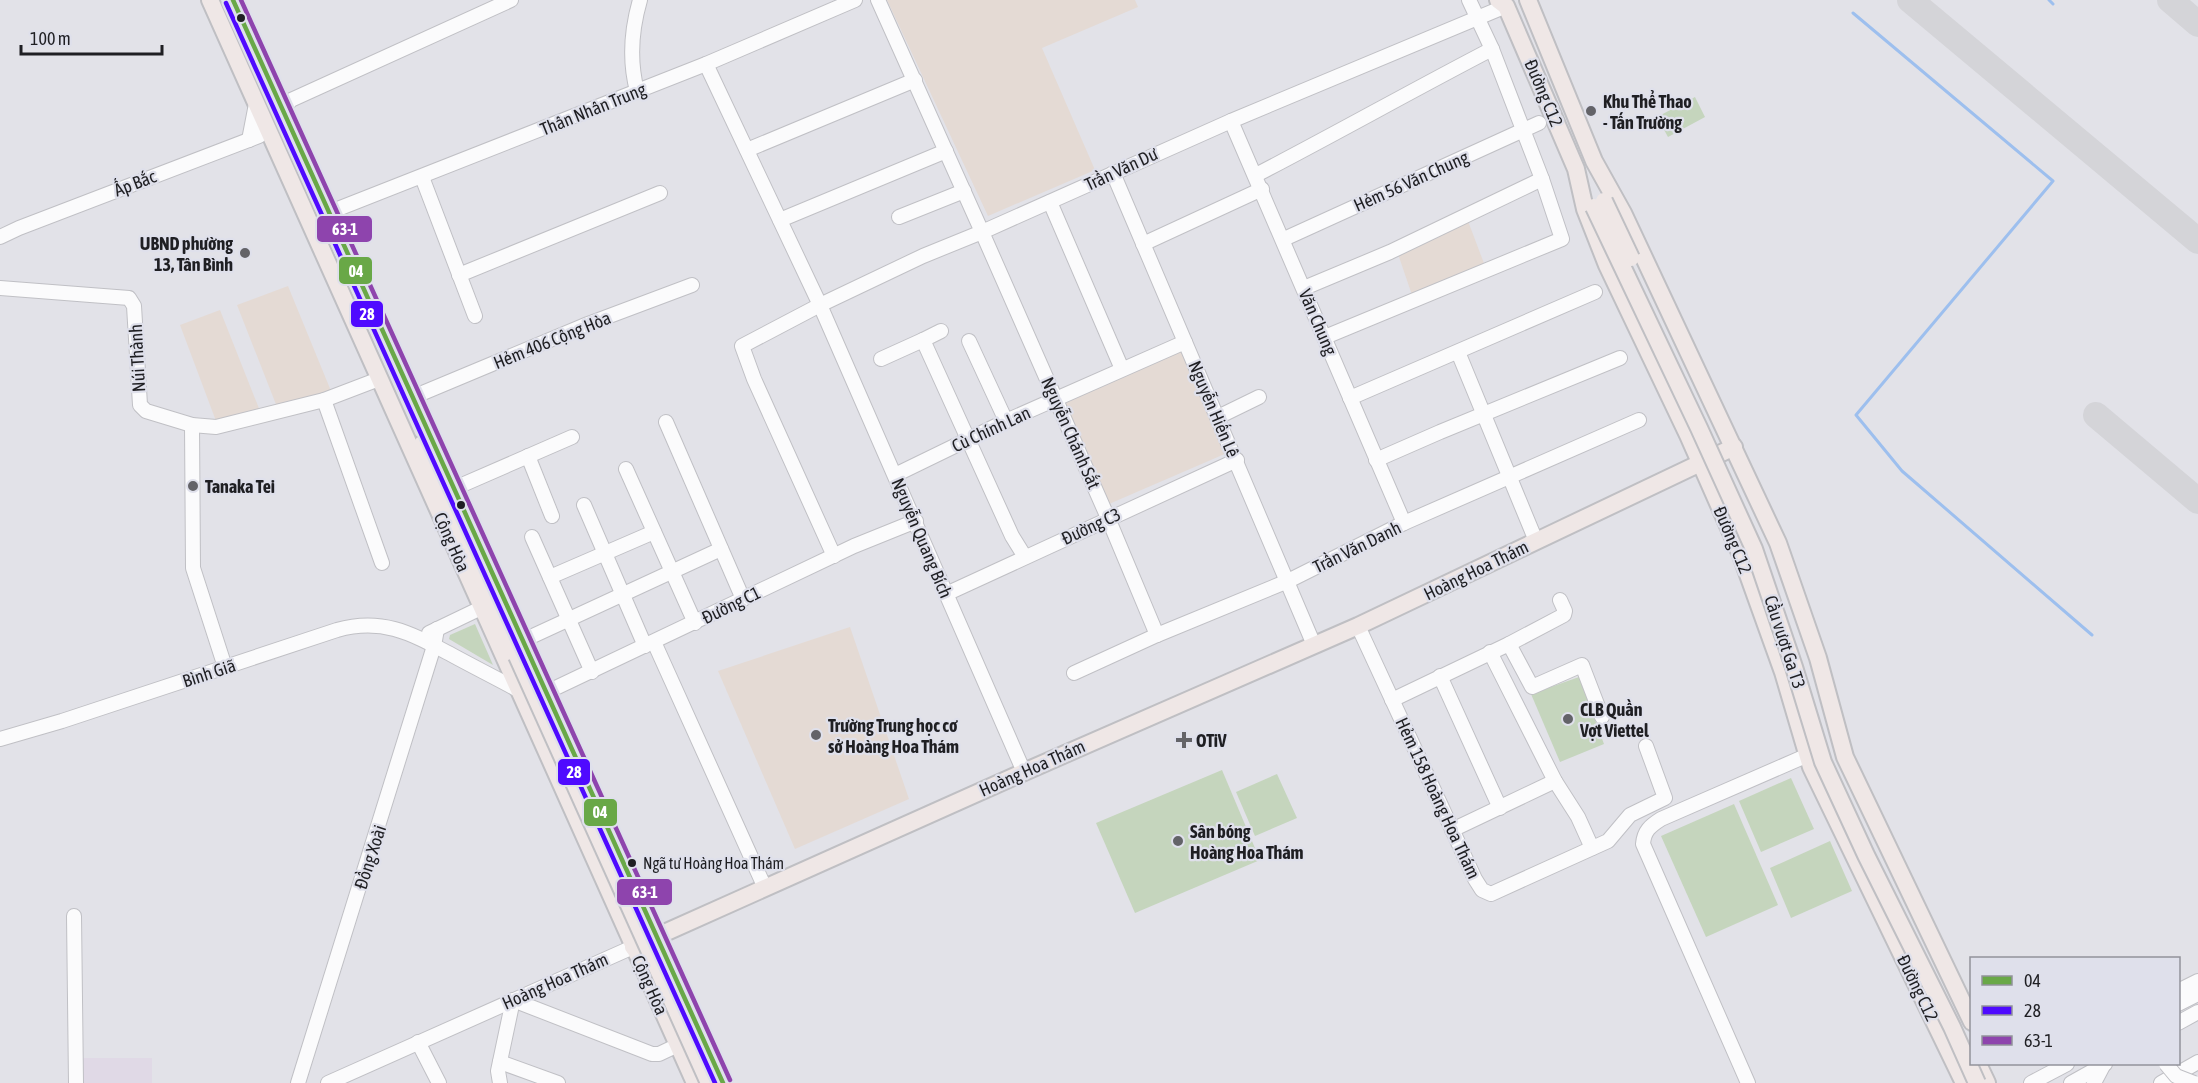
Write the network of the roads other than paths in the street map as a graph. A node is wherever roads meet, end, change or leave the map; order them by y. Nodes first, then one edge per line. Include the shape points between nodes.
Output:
1 (210, 0) edge
2 (222, 0) edge
3 (233, 0) edge
4 (511, 0) edge
5 (640, 0) edge
6 (855, 0) edge
7 (878, 0) edge
8 (1469, 0) edge
9 (1528, 0) edge
10 (1502, 3) edge
11 (1476, 17) junction
12 (1492, 49) junction
13 (706, 64) junction
14 (915, 80) junction
15 (637, 91) junction
16 (256, 104) junction
17 (275, 118) junction
18 (1231, 121) junction
19 (1539, 123) dead end
20 (1524, 131) junction
21 (249, 140) junction
22 (747, 150) junction
23 (946, 151) junction
24 (1594, 161) junction
25 (1576, 169) junction
26 (1113, 173) junction
27 (1256, 175) junction
28 (422, 177) junction
29 (1542, 179) junction
30 (1262, 189) junction
31 (964, 191) junction
32 (660, 193) dead end
33 (1050, 202) junction
34 (1599, 204) junction
35 (330, 212) junction
36 (899, 217) dead end
37 (780, 220) junction
38 (982, 232) junction
39 (0, 237) edge
40 (1284, 239) junction
41 (1143, 244) junction
42 (459, 275) junction
43 (692, 285) dead end
44 (0, 288) edge
45 (1304, 288) junction
46 (1595, 292) dead end
47 (820, 305) junction
48 (475, 316) dead end
49 (941, 331) dead end
50 (1325, 337) junction
51 (923, 340) junction
52 (969, 341) dead end
53 (1185, 342) junction
54 (1458, 352) junction
55 (1620, 358) dead end
56 (881, 359) dead end
57 (1122, 369) junction
58 (379, 379) junction
59 (413, 397) junction
60 (1259, 398) dead end
61 (1350, 398) junction
62 (1055, 399) junction
63 (324, 400) junction
64 (1483, 414) junction
65 (1218, 417) junction
66 (1639, 420) dead end
67 (1006, 421) junction
68 (666, 422) dead end
69 (192, 425) junction
70 (572, 437) dead end
71 (969, 439) junction
72 (1734, 447) junction
73 (528, 456) junction
74 (1237, 460) junction
75 (1376, 460) junction
76 (1701, 463) junction
77 (626, 468) dead end
78 (895, 475) junction
79 (1509, 477) junction
80 (455, 488) junction
81 (584, 505) dead end
82 (552, 516) dead end
83 (1108, 518) junction
84 (916, 521) junction
85 (1404, 523) junction
86 (654, 532) junction
87 (532, 537) dead end
88 (1536, 541) junction
89 (722, 549) junction
90 (605, 554) junction
91 (834, 556) junction
92 (1025, 557) junction
93 (382, 563) dead end
94 (672, 572) junction
95 (550, 578) junction
96 (1288, 581) junction
97 (946, 594) junction
98 (622, 595) junction
99 (743, 599) junction
100 (1560, 600) dead end
101 (481, 608) junction
102 (568, 620) junction
103 (694, 623) junction
104 (1358, 626) junction
105 (437, 629) junction
106 (1156, 635) junction
107 (419, 637) junction
108 (649, 644) junction
109 (1509, 644) junction
110 (1314, 645) junction
111 (434, 646) junction
112 (520, 648) junction
113 (1490, 652) junction
114 (225, 667) junction
115 (592, 672) junction
116 (1074, 673) dead end
117 (1440, 676) junction
118 (518, 690) junction
119 (547, 692) junction
120 (1392, 700) junction
121 (1602, 717) dead end
122 (0, 739) edge
123 (1646, 746) dead end
124 (1808, 755) junction
125 (1024, 772) junction
126 (1556, 781) junction
127 (1500, 808) junction
128 (1452, 830) junction
129 (1592, 848) junction
130 (628, 874) junction
131 (605, 885) junction
132 (765, 888) junction
133 (74, 916) dead end
134 (657, 937) junction
135 (1936, 946) junction
136 (633, 947) junction
137 (1901, 954) junction
138 (2198, 981) edge
139 (2180, 990) edge
140 (2198, 994) edge
141 (684, 996) junction
142 (513, 1000) junction
143 (2180, 1003) edge
144 (2198, 1004) edge
145 (660, 1007) junction
146 (2198, 1012) edge
147 (1970, 1020) edge
148 (2182, 1021) edge
149 (418, 1042) junction
150 (678, 1045) junction
151 (1970, 1046) edge
152 (500, 1062) junction
153 (2198, 1062) edge
154 (1979, 1065) edge
155 (1990, 1065) edge
156 (2065, 1065) edge
157 (2103, 1065) edge
158 (2167, 1065) edge
159 (2081, 1081) edge
160 (76, 1083) edge
161 (298, 1083) edge
162 (328, 1083) edge
163 (439, 1083) edge
164 (500, 1083) edge
165 (558, 1083) edge
166 (695, 1083) edge
167 (709, 1083) edge
168 (723, 1083) edge
169 (1748, 1083) edge
170 (1964, 1083) edge
171 (1977, 1083) edge
172 (1988, 1083) edge
173 (1999, 1083) edge
174 (2031, 1083) edge
175 (2162, 1083) edge
176 (2194, 1083) edge

1 - 16 main road, Cộng Hòa
2 - 17 main road, Cộng Hòa
3 - 17 main road, Cộng Hòa
4 - 17 street, Ấp Bắc via 291,100
5 - 15 street via 631,49
6 - 13 street, Thân Nhân Trung
7 - 14 street, Nguyễn Chánh Sắt
8 - 11 street
9 - 24 main road, Đường C12
10 - 11 street, Trần Văn Dư
10 - 25 main road, Đường C12
11 - 12 street
11 - 18 street, Trần Văn Dư
12 - 20 street
12 - 27 street
13 - 15 street, Thân Nhân Trung
13 - 22 street, Nguyễn Quang Bích
14 - 22 street
14 - 23 street, Nguyễn Chánh Sắt
15 - 28 street, Thân Nhân Trung
16 - 17 main road, Cộng Hòa
16 - 21 street
17 - 21 street, Ấp Bắc via 259,136
17 - 35 main road, Cộng Hòa
17 - 58 main road, Cộng Hòa
17 - 112 main road, Cộng Hòa
18 - 26 street, Trần Văn Dư
18 - 27 street, Văn Chung
19 - 20 street, Hẻm 56 Văn Chung
20 - 29 street
20 - 40 street, Hẻm 56 Văn Chung
21 - 39 street, Ấp Bắc
22 - 37 street, Nguyễn Quang Bích
23 - 31 street, Nguyễn Chánh Sắt
23 - 37 street
24 - 34 main road, Cầu vượt Ga T3
24 - 72 main road, Đường C12 via 1623,213
25 - 34 main road, Cầu vượt Ga T3
25 - 76 main road, Đường C12 via 1585,209 1607,265
26 - 33 street, Trần Văn Dư
26 - 41 street, Nguyễn Hiến Lê
27 - 30 street, Văn Chung
28 - 35 street, Thân Nhân Trung
28 - 42 street
29 - 45 street via 1390,252
29 - 50 street via 1562,239
30 - 40 street, Văn Chung
30 - 41 street
31 - 36 street
31 - 38 street, Nguyễn Chánh Sắt
32 - 42 street
33 - 38 street, Trần Văn Dư
33 - 57 street
34 - 151 main road, Cầu vượt Ga T3, bridge via 1763,546 1833,760
34 - 171 main road, Cầu vượt Ga T3, bridge via 1754,549 1823,762
35 - 59 main road, Cộng Hòa
37 - 47 street, Nguyễn Quang Bích
38 - 47 street, Trần Văn Dư
38 - 62 street, Nguyễn Chánh Sắt
40 - 45 street, Văn Chung
41 - 53 street, Nguyễn Hiến Lê
42 - 48 street
43 - 59 street, Hẻm 406 Cộng Hòa
44 - 69 street, Núi Thành via 129,298 134,306 140,405 146,411
45 - 50 street, Văn Chung
46 - 54 street
47 - 78 street, Nguyễn Quang Bích
47 - 91 street, Trần Văn Dư via 742,346
49 - 51 street
50 - 61 street, Văn Chung
51 - 56 street
51 - 71 street
52 - 67 street
53 - 57 street, Cù Chính Lan
53 - 65 street, Nguyễn Hiến Lê
54 - 61 street
54 - 64 street
55 - 64 street
57 - 62 street, Cù Chính Lan
58 - 63 street, Núi Thành
58 - 101 main road, Cộng Hòa
59 - 80 main road, Cộng Hòa
60 - 65 street
61 - 75 street, Văn Chung
62 - 67 street, Cù Chính Lan
62 - 83 street, Nguyễn Chánh Sắt
63 - 69 street, Núi Thành via 220,426
63 - 93 street
64 - 75 street
64 - 79 street
65 - 74 street, Nguyễn Hiến Lê
66 - 79 street, Trần Văn Danh
67 - 71 street, Cù Chính Lan
68 - 89 street
69 - 114 street via 193,568
70 - 73 street
71 - 78 street, Cù Chính Lan
71 - 92 street
72 - 76 main road, Hoàng Hoa Thám
72 - 135 main road, Đường C12 via 1778,543 1818,658 1845,757
73 - 80 street
73 - 82 street
74 - 83 street, Đường C3
74 - 96 street, Nguyễn Hiến Lê
75 - 85 street, Văn Chung
76 - 88 main road, Hoàng Hoa Thám
76 - 124 main road, Đường C12 via 1741,555
77 - 86 street
78 - 84 street, Nguyễn Quang Bích
79 - 85 street, Trần Văn Danh
79 - 88 street
80 - 112 main road, Cộng Hòa
81 - 90 street
83 - 92 street, Đường C3
83 - 106 street, Nguyễn Chánh Sắt
84 - 91 street, Đường C1
84 - 97 street, Nguyễn Quang Bích
85 - 96 street, Trần Văn Danh
86 - 90 street
86 - 94 street
87 - 95 street
88 - 104 main road, Hoàng Hoa Thám
89 - 94 street
89 - 99 street
90 - 95 street
90 - 98 street
91 - 99 street, Đường C1
92 - 97 street, Đường C3
94 - 98 street
94 - 103 street
95 - 102 street
96 - 106 street, Trần Văn Danh
96 - 110 street, Nguyễn Hiến Lê
97 - 125 street, Nguyễn Quang Bích
98 - 102 street
98 - 108 street
99 - 103 street, Đường C1
100 - 109 street via 1564,615
101 - 105 street
101 - 118 main road, Cộng Hòa
102 - 112 street
102 - 115 street
103 - 108 street, Đường C1
104 - 110 main road, Hoàng Hoa Thám
104 - 120 street, Hẻm 158 Hoàng Hoa Thám
105 - 107 street
105 - 111 street, Đồng Xoài
106 - 116 street, Trần Văn Danh
107 - 111 street, Bình Giã
107 - 114 street, Bình Giã via 386,626 357,625
108 - 115 street, Đường C1
108 - 132 street
109 - 113 street
109 - 121 street via 1532,687 1582,665
110 - 125 main road, Hoàng Hoa Thám
111 - 118 street, Bình Giã
111 - 161 street, Đồng Xoài
112 - 119 main road, Cộng Hòa
112 - 167 main road, bridge
113 - 117 street
113 - 126 street
114 - 122 street, Bình Giã
115 - 119 street, Đường C1
117 - 120 street
117 - 127 street
118 - 131 main road, Cộng Hòa
119 - 130 main road, Cộng Hòa
120 - 128 street, Hẻm 158 Hoàng Hoa Thám
123 - 129 street, Hẻm 158 Hoàng Hoa Thám via 1665,798 1630,815 1608,841
124 - 137 main road, Đường C12
124 - 169 street via 1662,819 1644,835 1643,844
125 - 132 main road, Hoàng Hoa Thám
126 - 127 street
126 - 129 street
127 - 128 street
128 - 129 street, Hẻm 158 Hoàng Hoa Thám via 1475,879 1482,890 1491,894
130 - 131 main road
130 - 134 main road, Cộng Hòa
131 - 136 main road, Cộng Hòa
132 - 134 main road, Hoàng Hoa Thám
133 - 160 street
134 - 136 main road, Hoàng Hoa Thám
134 - 141 main road, Cộng Hòa
135 - 137 main road
135 - 147 main road, Đường C12
136 - 142 street, Hoàng Hoa Thám
136 - 145 main road, Cộng Hòa
137 - 170 main road, Đường C12
138 - 139 street
140 - 143 street
141 - 145 main road
141 - 168 main road, Cộng Hòa
142 - 149 street, Hoàng Hoa Thám
142 - 150 street via 652,1054
142 - 152 street
144 - 148 street
145 - 150 main road, Cộng Hòa
146 - 148 street
149 - 162 street, Hoàng Hoa Thám
149 - 163 street
150 - 166 main road, Cộng Hòa
152 - 164 street
152 - 165 street
153 - 175 street
154 - 172 main road
155 - 173 main road
156 - 174 street
157 - 159 street
158 - 176 street, bridge via 2176,1076

